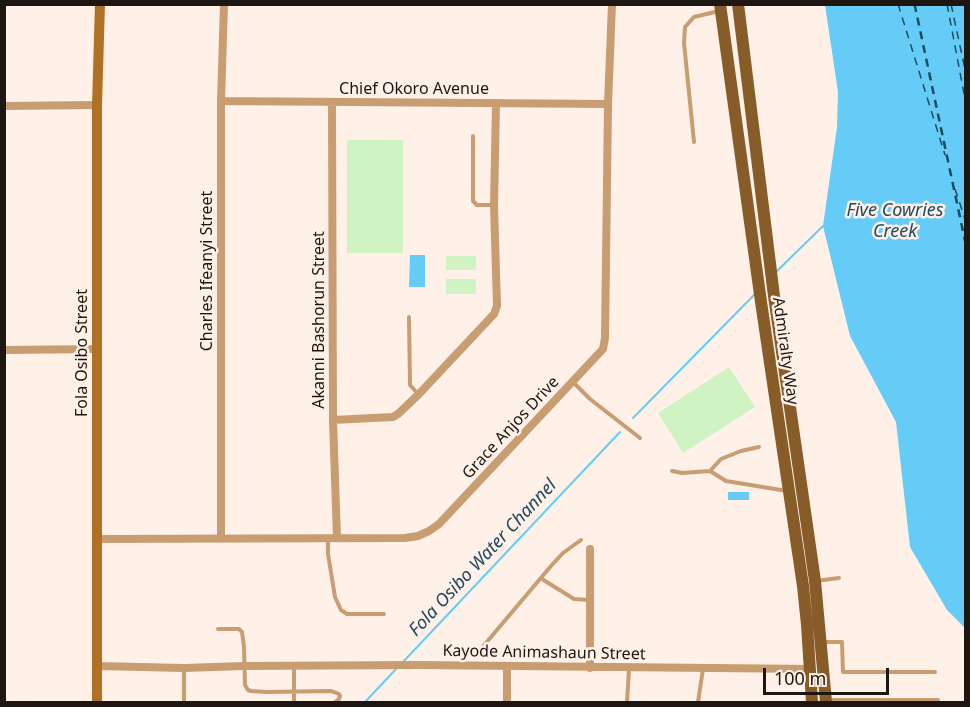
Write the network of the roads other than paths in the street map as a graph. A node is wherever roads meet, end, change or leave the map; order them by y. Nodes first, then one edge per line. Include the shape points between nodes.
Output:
1 (100, 4) edge
2 (224, 4) edge
3 (612, 4) edge
4 (738, 4) edge
5 (720, 8) edge
6 (221, 101) junction
7 (332, 102) junction
8 (496, 103) junction
9 (608, 104) junction
10 (97, 105) junction
11 (4, 106) edge
12 (473, 136) dead end
13 (694, 142) dead end
14 (494, 205) junction
15 (409, 317) dead end
16 (97, 349) junction
17 (4, 350) edge
18 (573, 382) junction
19 (419, 394) junction
20 (333, 420) junction
21 (640, 438) dead end
22 (759, 447) dead end
23 (672, 471) dead end
24 (710, 471) junction
25 (788, 491) junction
26 (221, 538) junction
27 (328, 538) junction
28 (337, 538) junction
29 (97, 539) junction
30 (581, 540) dead end
31 (590, 549) dead end
32 (839, 578) dead end
33 (542, 579) junction
34 (815, 582) junction
35 (590, 600) junction
36 (384, 614) dead end
37 (218, 629) dead end
38 (820, 642) junction
39 (480, 650) dead end
40 (97, 666) junction
41 (244, 666) junction
42 (294, 667) junction
43 (507, 667) junction
44 (184, 668) junction
45 (590, 668) junction
46 (629, 668) junction
47 (703, 668) junction
48 (810, 669) junction
49 (935, 672) dead end
50 (294, 691) junction
51 (938, 700) dead end
52 (826, 701) edge
53 (97, 702) edge
54 (184, 702) edge
55 (294, 702) edge
56 (335, 702) edge
57 (507, 702) edge
58 (627, 702) edge
59 (698, 702) edge
60 (812, 702) edge

1 - 10 street, Fola Osibo Street
2 - 6 street, Charles Ifeanyi Street
3 - 9 street, Grace Anjos Drive
4 - 34 main road, Admiralty Way
5 - 13 lane via 694,17 685,27
5 - 25 main road, Admiralty Way
6 - 7 street, Chief Okoro Avenue
6 - 26 street, Charles Ifeanyi Street
7 - 8 street, Chief Okoro Avenue
7 - 20 street, Akanni Bashorun Street
8 - 9 street, Chief Okoro Avenue
8 - 14 street
9 - 18 street, Grace Anjos Drive via 605,338 603,349
10 - 11 street
10 - 16 street, Fola Osibo Street
12 - 14 lane via 472,201 477,205
14 - 19 street via 494,314
15 - 19 lane via 410,385
16 - 17 street
16 - 29 street, Fola Osibo Street
18 - 21 lane
18 - 28 street, Grace Anjos Drive via 429,531 405,538
19 - 20 street via 393,417
20 - 28 street, Akanni Bashorun Street
22 - 24 lane via 721,459
23 - 24 lane
24 - 25 lane via 726,481
25 - 48 main road, Admiralty Way via 803,586
26 - 27 street, Grace Anjos Drive
26 - 29 street, Grace Anjos Drive
27 - 28 street, Grace Anjos Drive
27 - 36 lane via 335,597 342,610 347,614
29 - 40 street, Fola Osibo Street
30 - 33 lane via 563,553
31 - 35 street
32 - 34 lane
33 - 35 lane via 574,599
33 - 39 lane
34 - 38 main road, Admiralty Way
35 - 45 street
37 - 41 lane via 242,630
38 - 49 lane via 842,642 843,672
38 - 52 main road, Admiralty Way
40 - 44 street, Kayode Animashaun Street
40 - 53 street, Fola Osibo Street
41 - 42 street, Kayode Animashaun Street
41 - 44 street, Kayode Animashaun Street
41 - 50 lane via 248,690
42 - 43 street, Kayode Animashaun Street
42 - 50 lane
43 - 45 street, Kayode Animashaun Street
43 - 57 street
44 - 54 lane
45 - 46 street, Kayode Animashaun Street
46 - 47 street, Kayode Animashaun Street
46 - 58 lane
47 - 48 street, Kayode Animashaun Street
47 - 59 lane
48 - 60 main road, Admiralty Way
50 - 55 lane
50 - 56 lane via 332,691 340,696
51 - 52 lane

